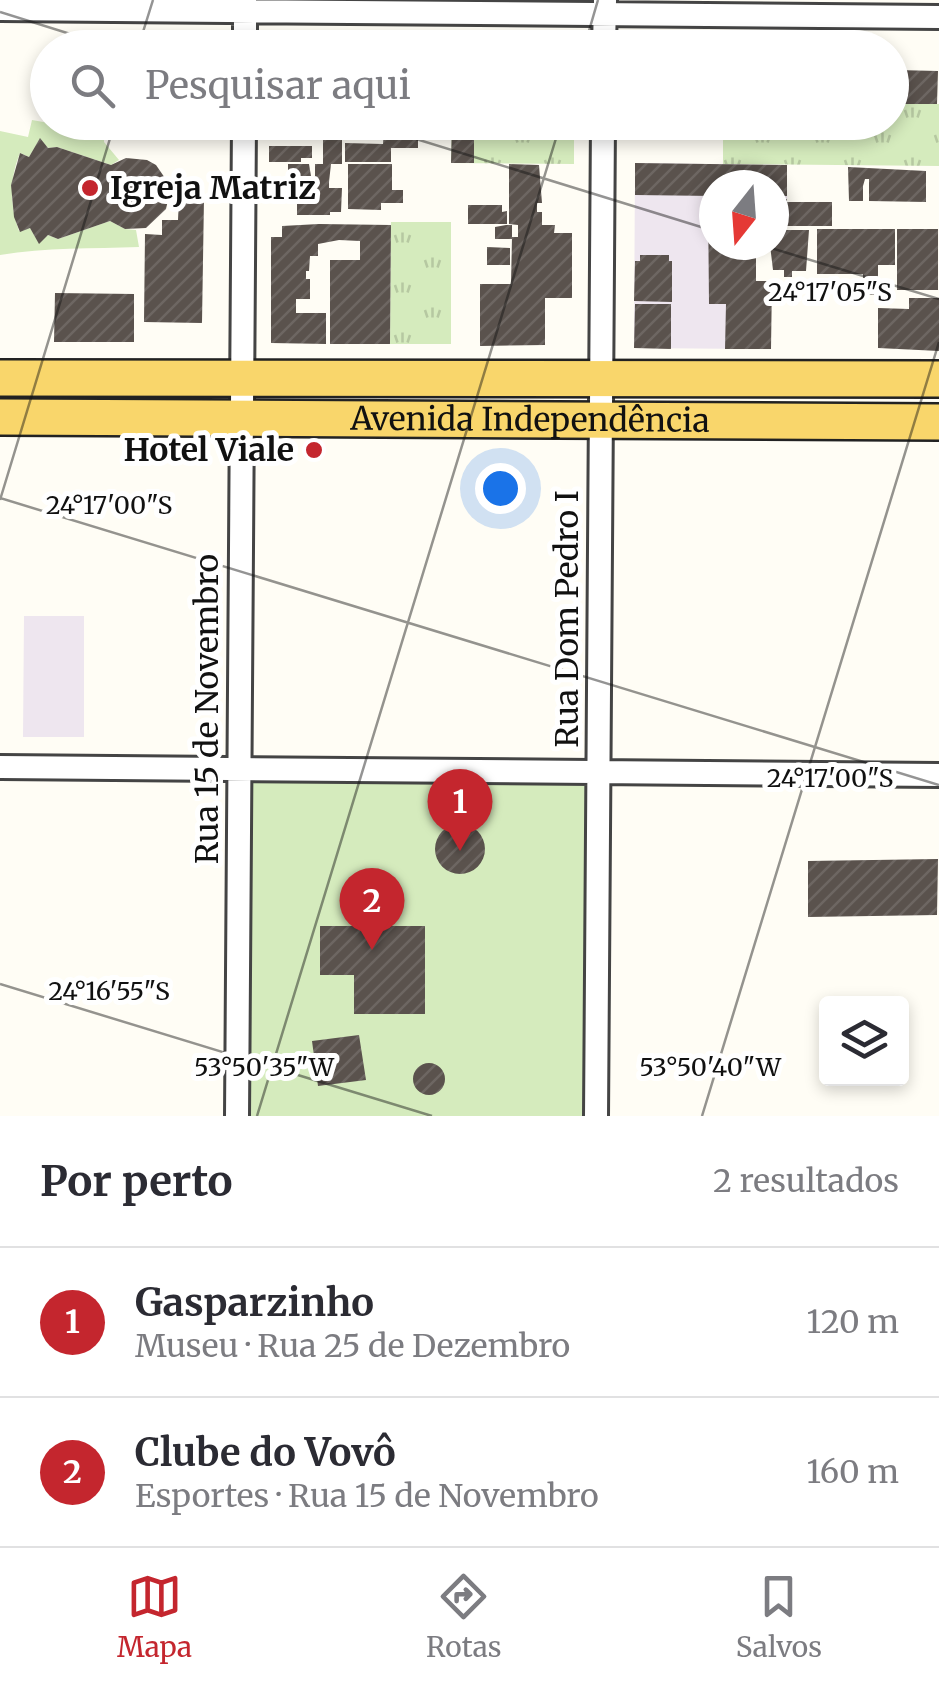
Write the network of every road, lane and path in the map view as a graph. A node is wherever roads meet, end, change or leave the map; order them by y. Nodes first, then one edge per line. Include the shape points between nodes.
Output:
1 (245, 6) edge
2 (605, 7) edge
3 (0, 9) edge
4 (939, 17) edge
5 (244, 140) edge
6 (603, 140) edge
7 (0, 378) edge
8 (241, 378) junction
9 (600, 379) junction
10 (939, 379) edge
11 (0, 417) edge
12 (242, 418) junction
13 (600, 420) junction
14 (939, 422) edge
15 (0, 767) edge
16 (239, 769) junction
17 (599, 772) junction
18 (939, 775) edge
19 (236, 1116) edge
20 (596, 1116) edge

1 - 2 street
1 - 3 street
2 - 4 street
5 - 8 street, Rua 15 de Novembro
6 - 9 street, Rua Dom Pedro I
7 - 8 main road, Avenida Independência
8 - 9 main road, Avenida Independência
8 - 12 street, Rua 15 de Novembro
9 - 10 main road, Avenida Independência
9 - 13 street, Rua Dom Pedro I
11 - 12 main road, Avenida Independência
12 - 13 main road, Avenida Independência
12 - 16 street, Rua 15 de Novembro
13 - 14 main road, Avenida Independência
13 - 17 street, Rua Dom Pedro I
15 - 16 street
16 - 17 street
16 - 19 street, Rua 15 de Novembro
17 - 18 street
17 - 20 street, Rua Dom Pedro I

